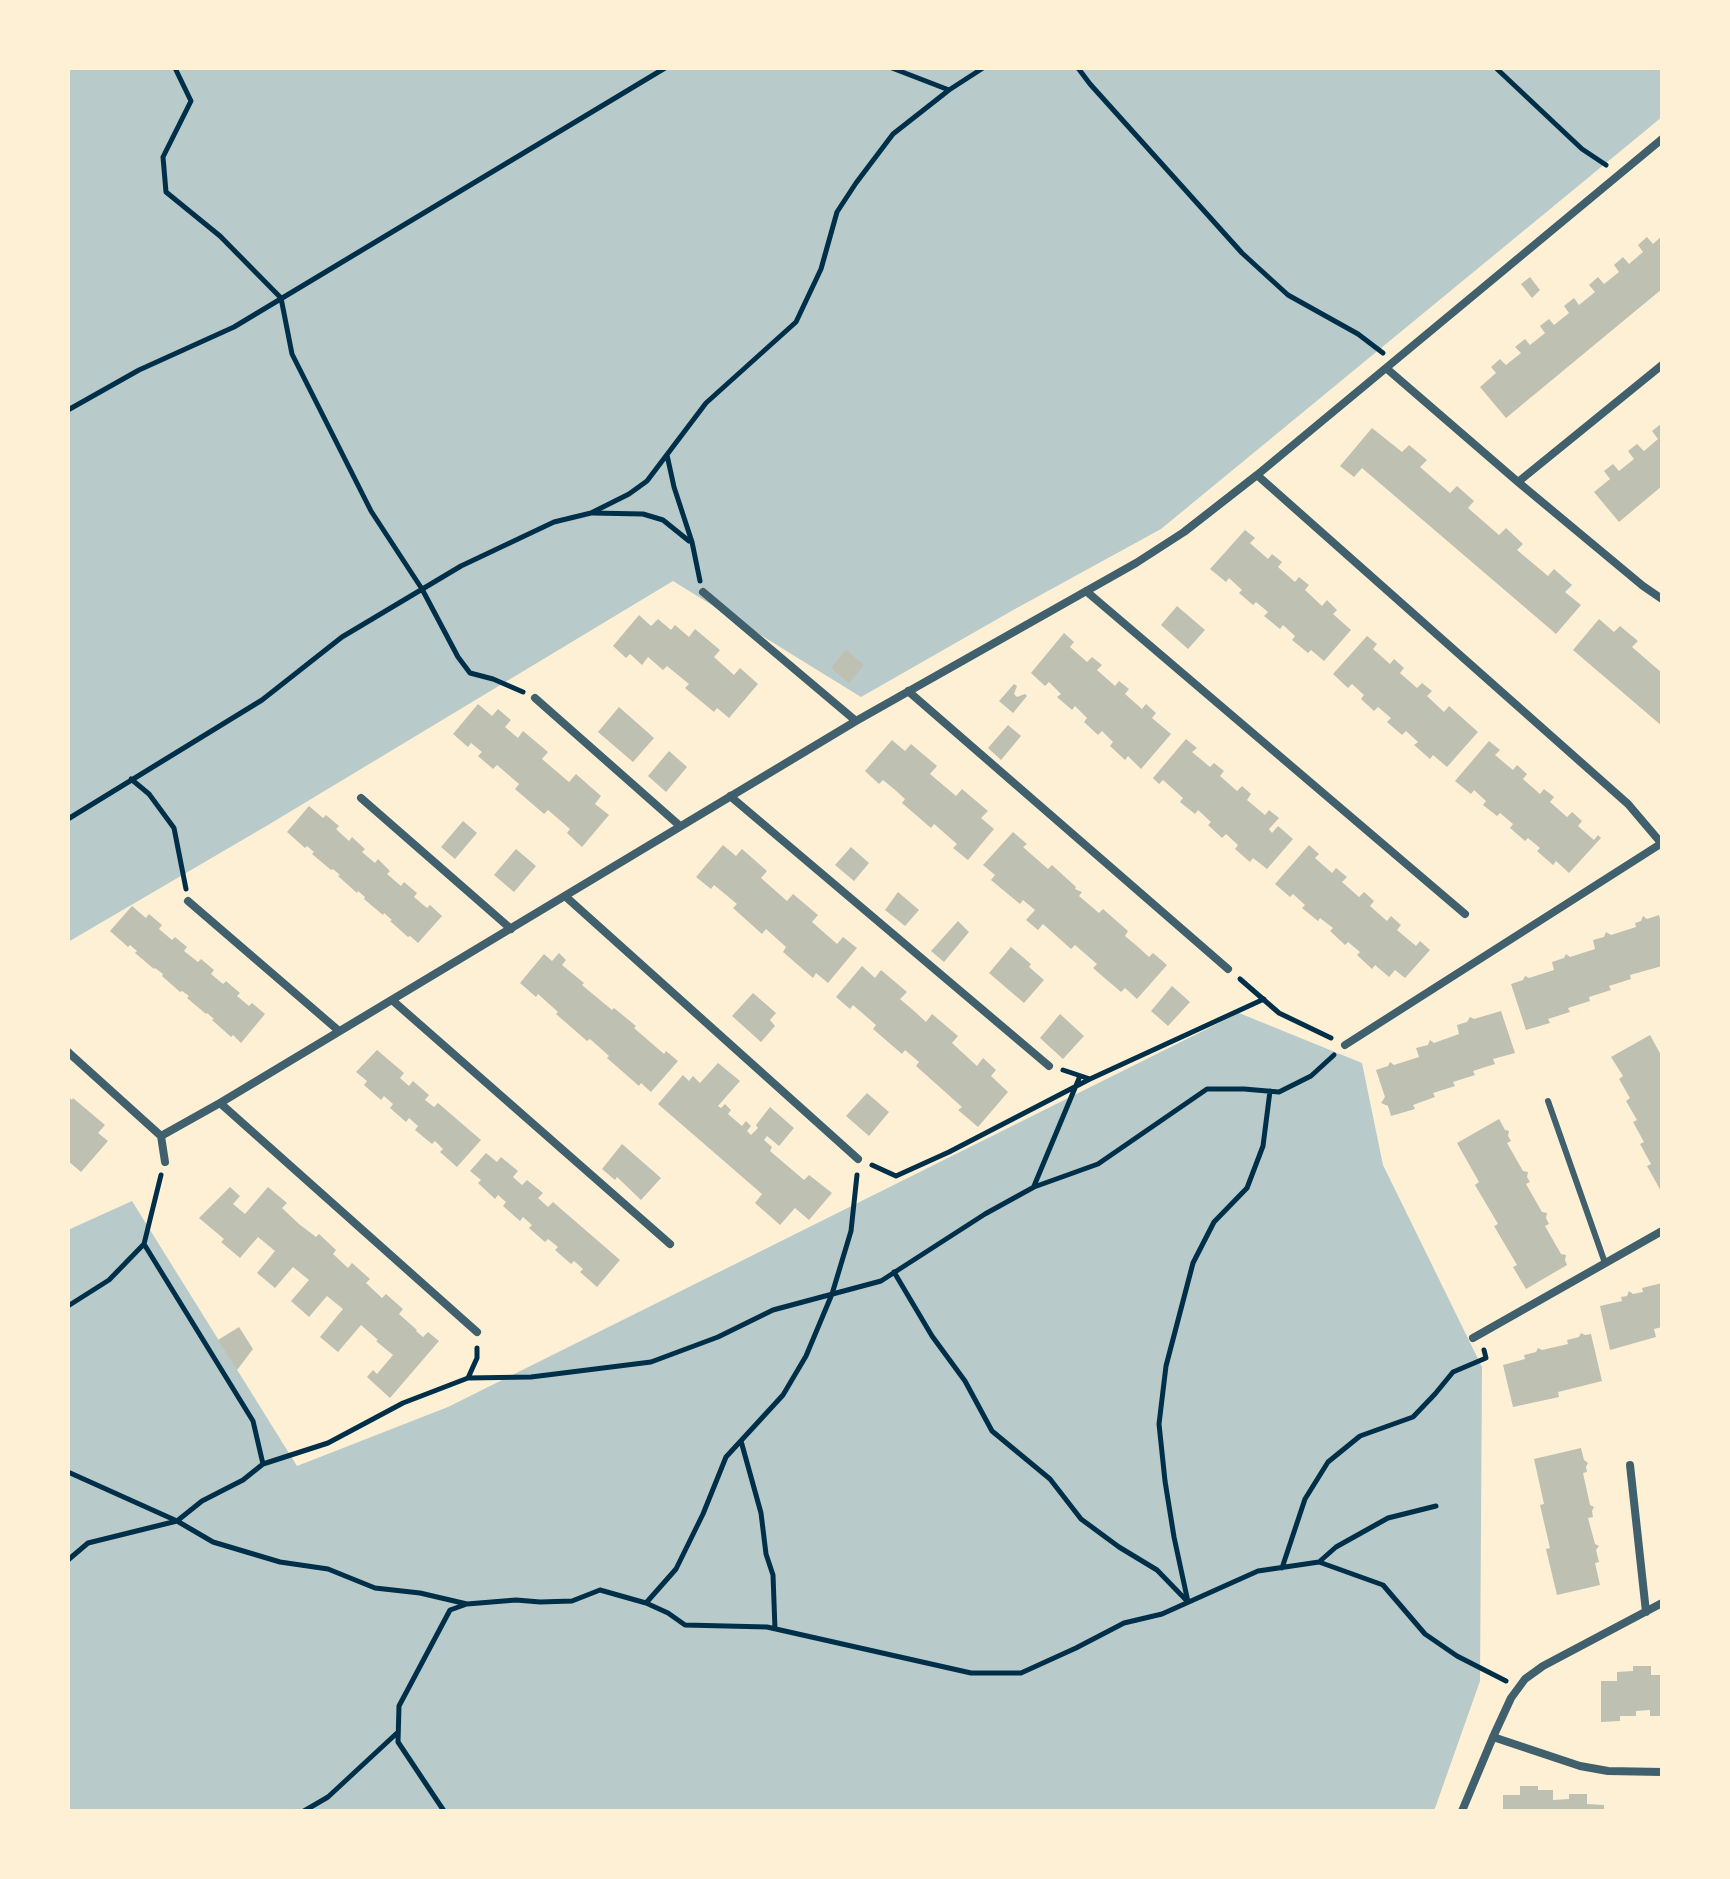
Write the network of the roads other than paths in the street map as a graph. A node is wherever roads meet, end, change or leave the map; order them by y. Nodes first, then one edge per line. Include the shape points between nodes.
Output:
1 (1662, 139) edge
2 (1390, 364) junction
3 (1662, 365) edge
4 (1257, 475) junction
5 (1518, 482) junction
6 (1086, 591) junction
7 (703, 592) road end
8 (1662, 599) edge
9 (908, 691) junction
10 (535, 698) road end
11 (856, 721) junction
12 (730, 796) junction
13 (361, 798) dead end
14 (680, 826) junction
15 (1662, 844) edge
16 (565, 896) junction
17 (188, 901) road end
18 (1465, 914) dead end
19 (511, 929) junction
20 (1228, 969) road end
21 (392, 1000) junction
22 (339, 1031) junction
23 (1345, 1045) road end
24 (68, 1052) edge
25 (1049, 1066) road end
26 (1548, 1101) dead end
27 (220, 1103) junction
28 (161, 1136) junction
29 (858, 1159) road end
30 (165, 1162) road end
31 (1662, 1231) edge
32 (670, 1244) dead end
33 (1605, 1263) junction
34 (477, 1332) road end
35 (1473, 1338) dead end
36 (1630, 1465) dead end
37 (1662, 1603) edge
38 (1646, 1612) junction
39 (1493, 1737) junction
40 (1662, 1772) edge
41 (1462, 1811) edge

1 - 2 street
2 - 4 street
2 - 5 street
3 - 5 street
4 - 6 street via 1184,532
4 - 15 street via 1628,804
5 - 8 street
6 - 9 street
6 - 18 street
7 - 11 street
9 - 11 street
9 - 20 street
10 - 14 street
11 - 12 street
12 - 14 street
12 - 25 street
13 - 19 street
14 - 16 street
15 - 23 street
16 - 19 street
16 - 29 street
17 - 22 street
19 - 21 street
21 - 22 street
21 - 32 street
22 - 27 street
24 - 28 street
26 - 33 lane
27 - 28 street
27 - 34 street
28 - 30 street
31 - 33 street
33 - 35 street
36 - 38 street
37 - 38 street
38 - 39 street via 1525,1679
39 - 40 street via 1580,1766
39 - 41 street

